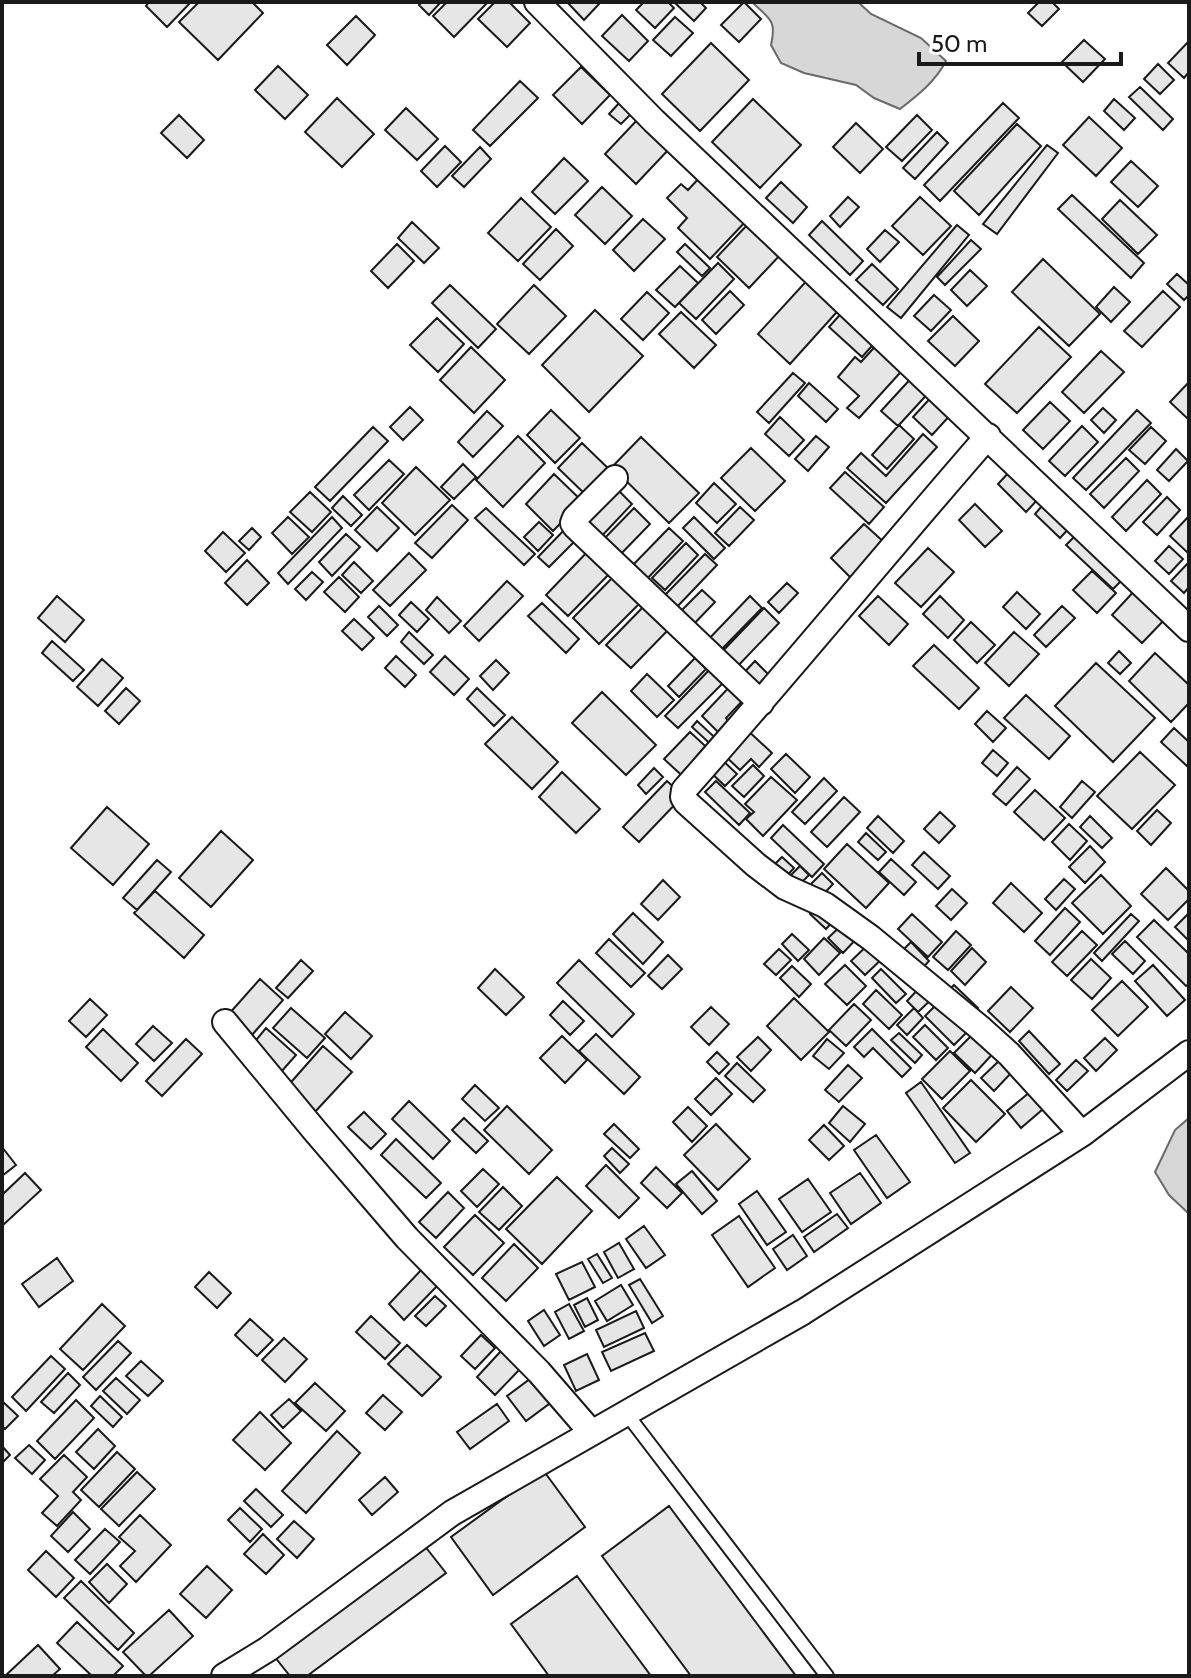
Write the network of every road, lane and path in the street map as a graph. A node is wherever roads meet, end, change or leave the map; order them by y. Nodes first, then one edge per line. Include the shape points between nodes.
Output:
1 (537, 2) edge
2 (988, 436) junction
3 (615, 478) dead end
4 (1189, 629) edge
5 (761, 703) junction
6 (225, 1022) dead end
7 (1189, 1053) edge
8 (1082, 1134) junction
9 (626, 1413) junction
10 (591, 1432) junction
11 (224, 1676) edge
12 (827, 1676) edge

1 - 2 street via 654,121
2 - 4 street
2 - 5 street
3 - 5 street via 573,523
5 - 8 street via 684,790 686,802 785,887 825,905 871,938 979,1027
6 - 10 street via 407,1238
7 - 8 street
8 - 9 street via 803,1312
9 - 10 street
9 - 12 lane
10 - 11 street via 452,1513

